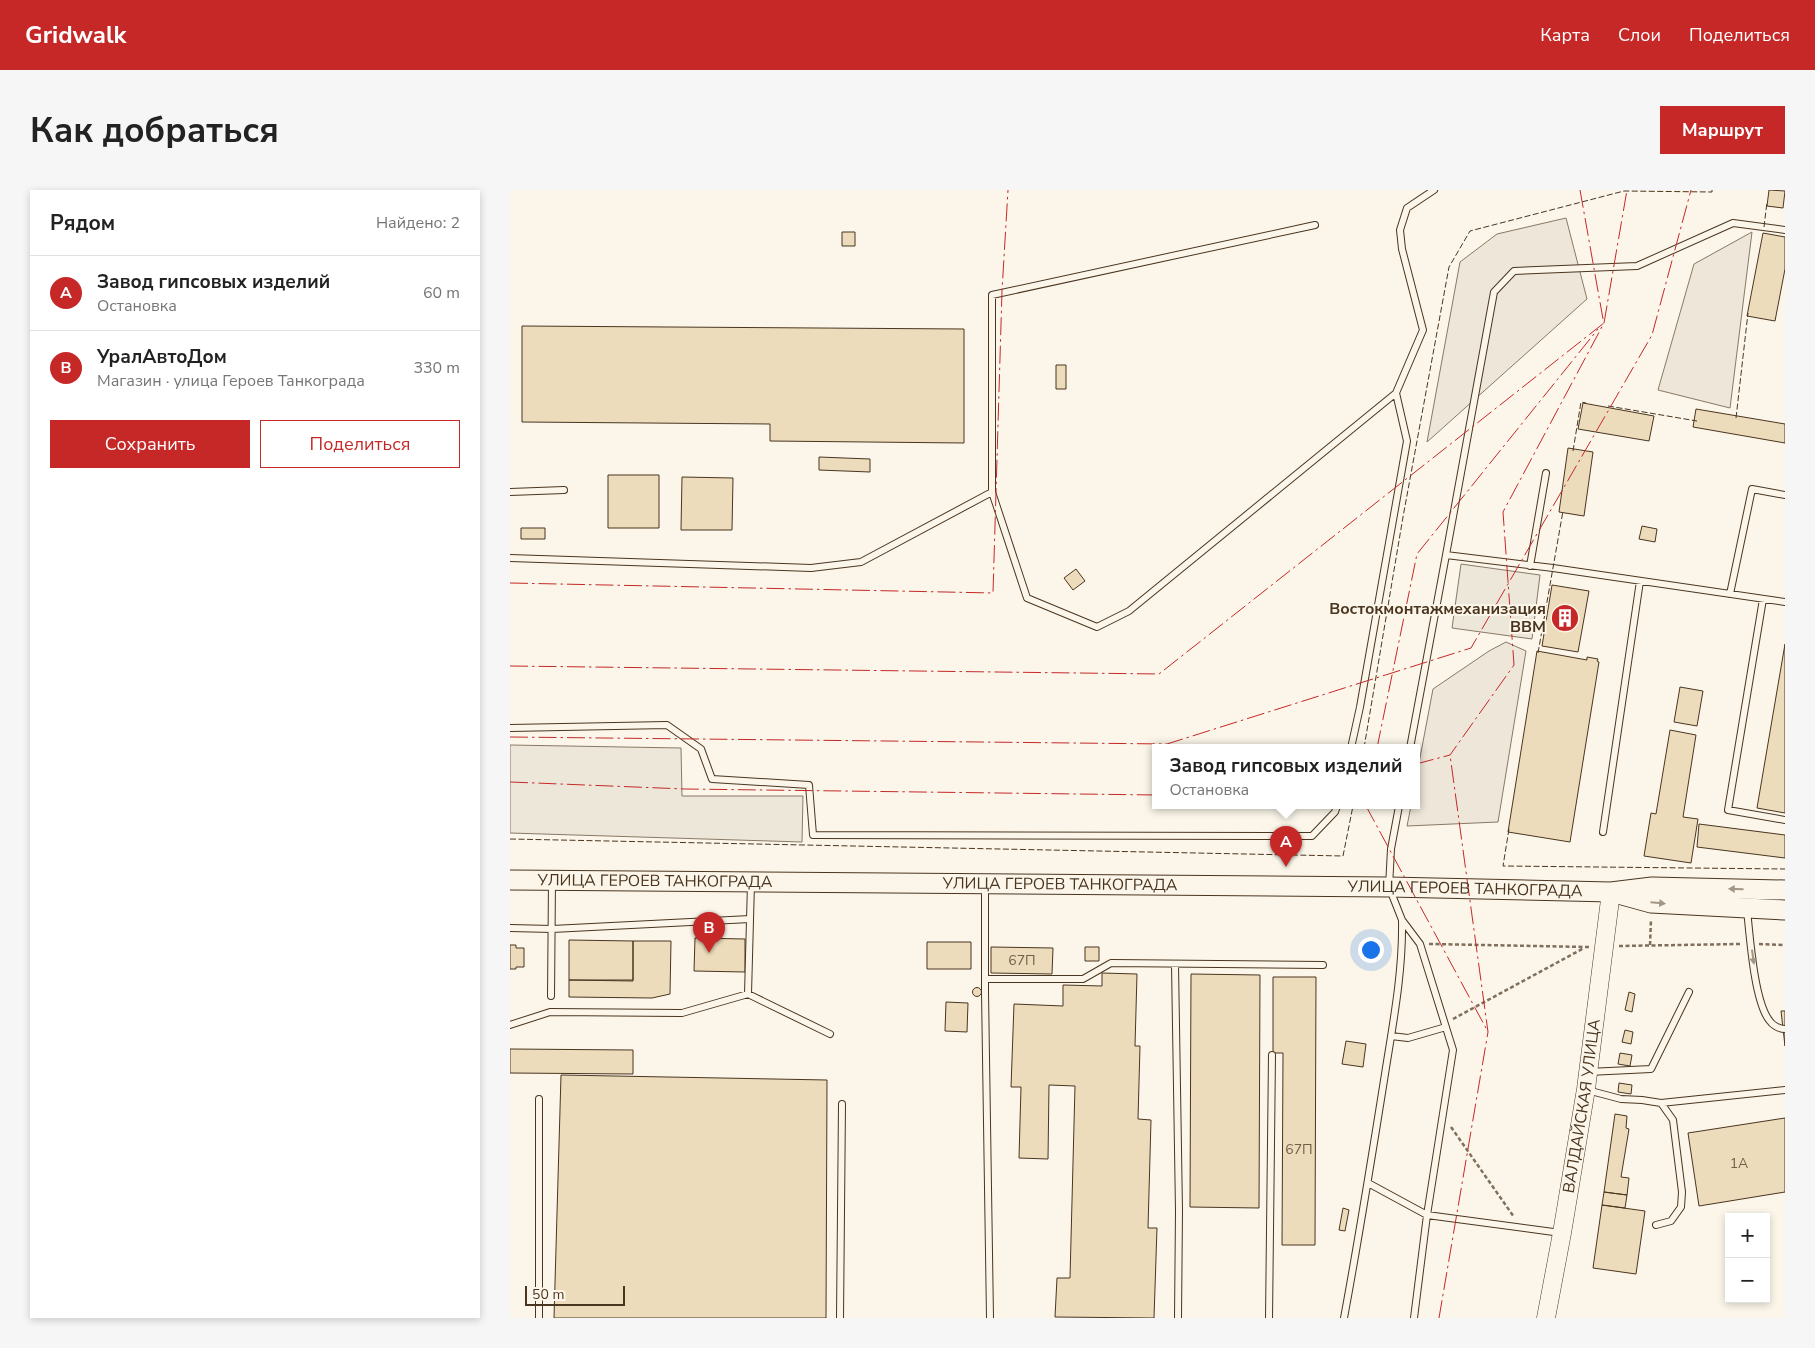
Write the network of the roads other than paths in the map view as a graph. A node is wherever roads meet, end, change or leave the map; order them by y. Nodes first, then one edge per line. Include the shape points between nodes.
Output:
1 (1434, 190) edge
2 (1315, 225) dead end
3 (1785, 230) edge
4 (1396, 393) junction
5 (1546, 473) dead end
6 (564, 490) dead end
7 (510, 492) edge
8 (992, 492) junction
9 (1785, 495) edge
10 (1446, 555) junction
11 (510, 558) edge
12 (1530, 566) junction
13 (1640, 581) junction
14 (1730, 594) junction
15 (1763, 598) junction
16 (1785, 602) edge
17 (510, 728) edge
18 (1352, 744) edge
19 (1411, 744) edge
20 (1336, 809) edge
21 (1399, 809) edge
22 (1785, 820) edge
23 (1603, 832) dead end
24 (510, 880) edge
25 (552, 880) junction
26 (751, 882) junction
27 (985, 884) junction
28 (1389, 887) junction
29 (1785, 890) edge
30 (1611, 892) junction
31 (1747, 909) junction
32 (1785, 910) edge
33 (750, 919) junction
34 (1402, 920) junction
35 (510, 928) edge
36 (552, 928) junction
37 (1175, 964) junction
38 (1323, 965) dead end
39 (985, 979) junction
40 (1689, 992) dead end
41 (748, 994) junction
42 (551, 996) dead end
43 (510, 1025) edge
44 (1446, 1025) junction
45 (1785, 1029) edge
46 (830, 1034) dead end
47 (1390, 1036) junction
48 (1272, 1055) dead end
49 (1587, 1081) junction
50 (1785, 1090) edge
51 (539, 1100) dead end
52 (1661, 1103) junction
53 (842, 1104) dead end
54 (1368, 1184) junction
55 (1427, 1215) junction
56 (1656, 1225) dead end
57 (1562, 1233) junction
58 (539, 1318) edge
59 (840, 1318) edge
60 (990, 1318) edge
61 (1178, 1318) edge
62 (1269, 1318) edge
63 (1344, 1318) edge
64 (1414, 1318) edge
65 (1546, 1318) edge

1 - 4 lane via 1407,208 1400,230 1423,330
2 - 8 lane via 992,295
3 - 10 lane via 1733,223 1637,266 1514,271 1494,292
4 - 8 lane via 1130,611 1097,627 1027,598
4 - 18 lane via 1407,441
5 - 12 lane
6 - 7 lane
8 - 11 lane via 861,562 811,568
9 - 14 lane via 1752,489
10 - 12 lane
10 - 19 lane
12 - 13 lane
13 - 14 lane
13 - 23 lane
14 - 15 lane
15 - 16 lane
15 - 22 lane via 1728,810
17 - 20 lane via 667,725 701,749 712,779 809,784 813,835 1312,836
21 - 28 lane
24 - 25 main road, УЛИЦА ГЕРОЕВ ТАНКОГРАДА
25 - 26 main road, УЛИЦА ГЕРОЕВ ТАНКОГРАДА
25 - 36 lane
26 - 27 main road, УЛИЦА ГЕРОЕВ ТАНКОГРАДА
26 - 33 lane
27 - 28 main road, УЛИЦА ГЕРОЕВ ТАНКОГРАДА
27 - 39 lane
28 - 30 main road, УЛИЦА ГЕРОЕВ ТАНКОГРАДА
28 - 34 lane
29 -> 30 main road, УЛИЦА ГЕРОЕВ ТАНКОГРАДА via 1652,887
30 -> 31 main road, УЛИЦА ГЕРОЕВ ТАНКОГРАДА via 1651,903
30 - 49 street, ВАЛДАЙСКАЯ УЛИЦА
31 - 32 main road, УЛИЦА ГЕРОЕВ ТАНКОГРАДА
31 -> 45 lane via 1760,1002 1769,1021 1779,1029
33 - 36 lane
33 - 41 lane
34 - 44 lane via 1420,944
34 - 47 lane via 1403,952
35 - 36 lane
36 - 42 lane
37 - 38 lane
37 - 39 lane via 1111,963 1082,979
37 - 61 lane
39 - 60 lane
40 - 49 lane via 1651,1069
41 - 43 lane via 682,1013 550,1012
41 - 46 lane
44 - 47 lane via 1408,1038
44 - 55 lane via 1453,1050
47 - 54 lane
48 - 62 lane
49 - 52 lane via 1621,1099
49 - 57 street, ВАЛДАЙСКАЯ УЛИЦА
50 - 52 lane
51 - 58 lane
52 - 56 lane via 1673,1120 1682,1192 1681,1207 1671,1221
53 - 59 lane
54 - 55 lane
54 - 63 lane
55 - 57 lane
55 - 64 lane
57 - 65 street, ВАЛДАЙСКАЯ УЛИЦА

